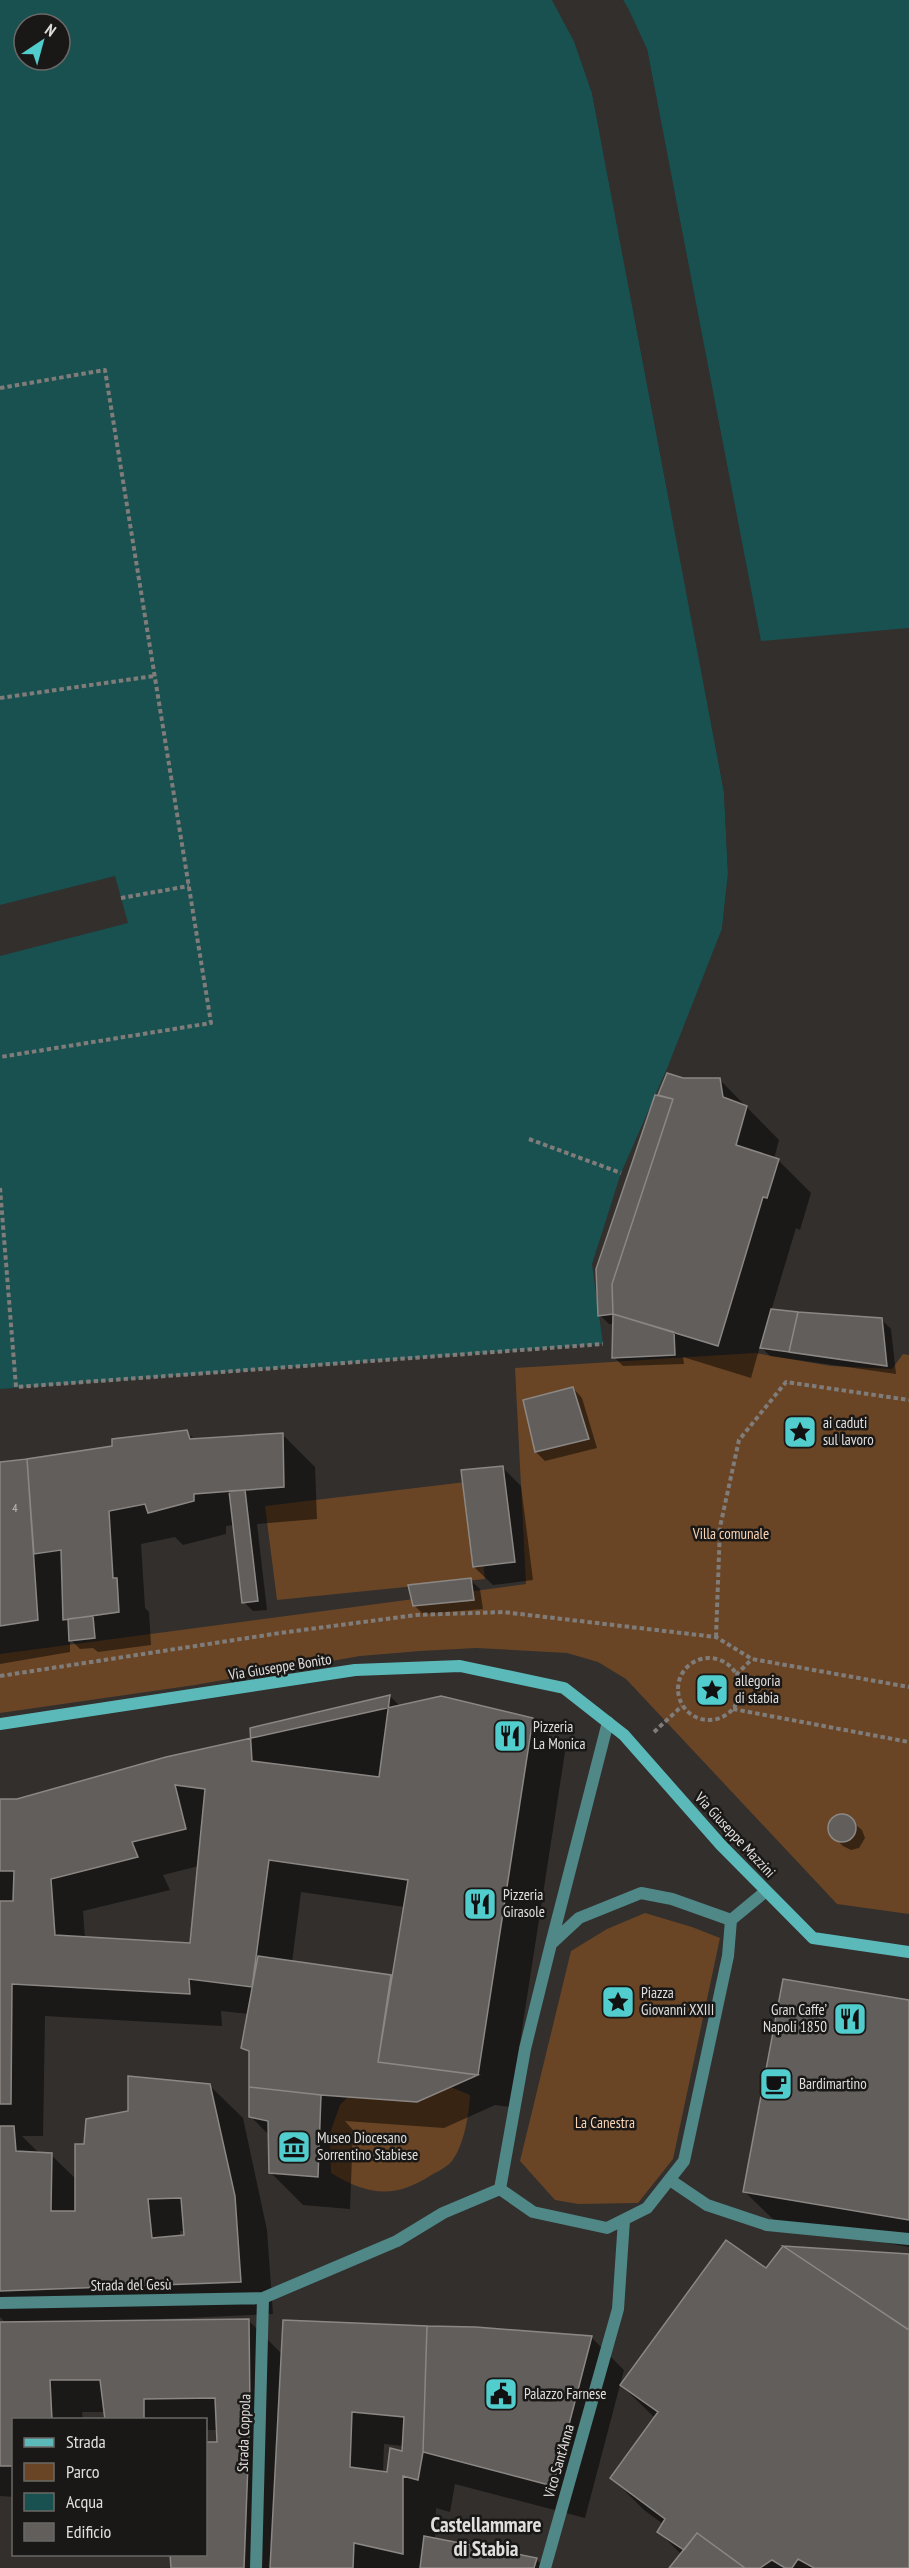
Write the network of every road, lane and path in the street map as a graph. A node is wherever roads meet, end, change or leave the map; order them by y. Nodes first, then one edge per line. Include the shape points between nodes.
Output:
1 (0, 388) edge
2 (154, 676) junction
3 (0, 699) edge
4 (189, 886) junction
5 (121, 898) dead end
6 (0, 1057) edge
7 (529, 1139) dead end
8 (621, 1173) dead end
9 (0, 1188) edge
10 (603, 1344) dead end
11 (909, 1400) edge
12 (716, 1637) dead end
13 (752, 1659) dead end
14 (736, 1675) junction
15 (564, 1688) joint
16 (682, 1706) junction
17 (733, 1709) junction
18 (608, 1722) junction
19 (0, 1724) edge
20 (909, 1742) edge
21 (637, 1749) junction
22 (766, 1891) junction
23 (731, 1920) junction
24 (551, 1944) junction
25 (909, 1952) edge
26 (670, 2180) junction
27 (500, 2189) junction
28 (624, 2220) junction
29 (909, 2240) edge
30 (263, 2298) junction
31 (0, 2303) edge
32 (256, 2568) edge
33 (545, 2568) edge

1 - 2 path via 105,370
2 - 3 path
2 - 4 path
4 - 5 path
4 - 6 path via 211,1023
7 - 8 path
9 - 10 path via 16,1387
11 - 12 path via 786,1382 739,1440 720,1527
13 - 14 path
14 - 16 path via 715,1659 693,1663 680,1678
14 - 17 path via 738,1700
15 - 18 street, Via Giuseppe Mazzini
15 - 19 street, Via Giuseppe Bonito via 460,1666 355,1670
16 - 17 path via 699,1719 715,1720
16 - 21 path
17 - 20 path
18 - 21 street, Via Giuseppe Mazzini
18 - 24 street
21 - 22 street, Via Giuseppe Mazzini
22 - 23 street
22 - 25 street, Via Giuseppe Mazzini via 813,1938
23 - 24 street via 672,1899 641,1893 579,1918
23 - 26 street via 728,1956 684,2161
24 - 27 street via 525,2049
26 - 28 street via 647,2208
26 - 29 street via 707,2205 767,2225
27 - 28 street via 532,2212 607,2228
27 - 30 street via 443,2213 397,2241
28 - 33 street, Vico Sant'Anna via 618,2309
30 - 31 street, Strada del Gesù
30 - 32 street, Strada Coppola

